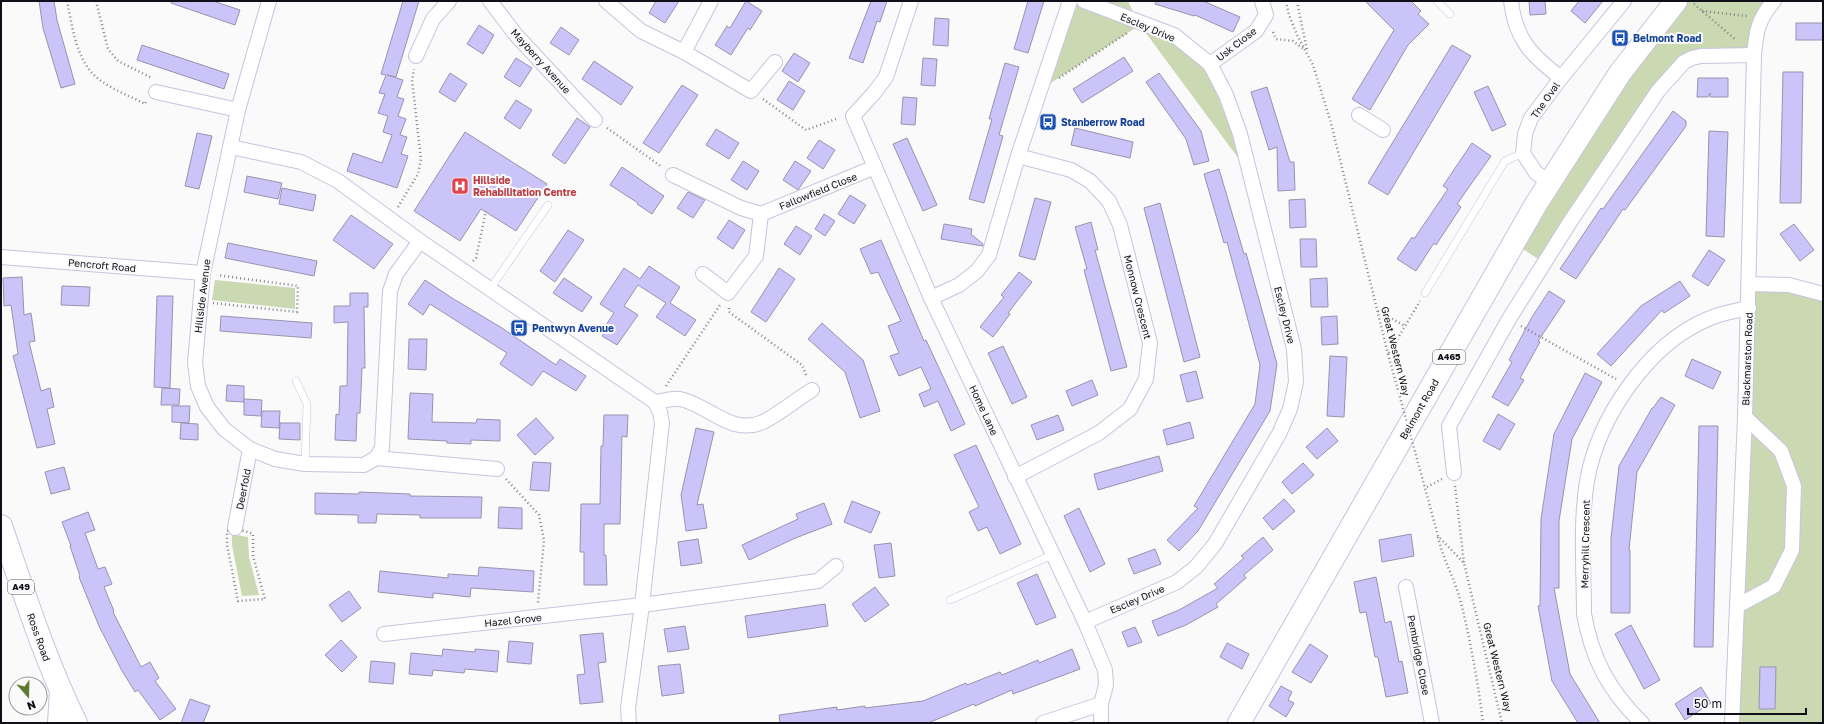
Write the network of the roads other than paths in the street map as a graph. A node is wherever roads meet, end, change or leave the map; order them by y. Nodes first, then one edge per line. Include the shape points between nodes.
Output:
1 (268, 1) edge
2 (449, 1) edge
3 (490, 1) edge
4 (606, 1) edge
5 (712, 1) edge
6 (911, 1) edge
7 (1070, 1) edge
8 (1084, 1) edge
9 (1262, 1) edge
10 (1437, 1) edge
11 (1511, 1) edge
12 (1624, 1) edge
13 (1676, 1) edge
14 (1774, 1) edge
15 (1450, 14) dead end
16 (684, 52) junction
17 (416, 56) road end
18 (1750, 56) junction
19 (776, 62) dead end
20 (1210, 64) junction
21 (1561, 78) junction
22 (156, 92) road end
23 (238, 110) junction
24 (1360, 115) dead end
25 (595, 120) road end
26 (1383, 130) dead end
27 (231, 146) junction
28 (1523, 153) junction
29 (1018, 156) junction
30 (875, 167) junction
31 (674, 175) road end
32 (1550, 182) junction
33 (548, 205) dead end
34 (762, 214) junction
35 (420, 241) junction
36 (1, 256) edge
37 (203, 273) junction
38 (703, 274) dead end
39 (1749, 284) junction
40 (490, 289) junction
41 (1425, 293) road end
42 (1823, 294) edge
43 (931, 298) junction
44 (1749, 308) junction
45 (296, 381) dead end
46 (812, 390) road end
47 (655, 402) junction
48 (1745, 416) junction
49 (250, 449) junction
50 (376, 458) junction
51 (305, 464) junction
52 (497, 469) road end
53 (1454, 472) road end
54 (1015, 477) junction
55 (1, 526) edge
56 (235, 528) road end
57 (1052, 555) junction
58 (836, 566) dead end
59 (1406, 587) dead end
60 (950, 600) dead end
61 (642, 605) junction
62 (1737, 606) junction
63 (1085, 622) junction
64 (384, 634) dead end
65 (60, 691) junction
66 (1101, 704) junction
67 (1244, 722) edge
68 (58, 723) edge
69 (76, 723) edge
70 (629, 723) edge
71 (1043, 723) edge
72 (1101, 723) edge
73 (1432, 723) edge
74 (1642, 723) edge
75 (1732, 723) edge

1 - 23 street, Hillside Avenue
2 - 17 street via 434,19
3 - 25 street, Mayberry Avenue via 516,35
4 - 16 street via 641,31
5 - 16 street
6 - 30 street, Home Lane via 886,77 853,116
7 - 29 street
8 - 20 street, Escley Drive via 1174,35
9 - 20 street, Usk Close via 1266,15 1256,31
10 - 15 lane
11 - 21 street, The Oval via 1516,26 1523,41 1535,56
12 - 21 street, The Oval
13 - 32 highway, Belmont Road / A465 via 1620,73
14 - 18 street, Blackmarston Road via 1756,28
16 - 19 street via 750,91
18 - 39 street, Blackmarston Road
18 - 53 street via 1692,58 1675,70 1658,91 1509,320 1449,426
20 - 63 street, Escley Drive via 1226,95 1240,134 1294,349 1296,382 1290,410 1279,434 1215,544 1196,567 1177,582
21 - 28 street, The Oval via 1531,118 1525,134
22 - 23 street
23 - 27 street, Hillside Avenue
24 - 26 street
27 - 35 street via 301,162 321,171
27 - 37 street, Hillside Avenue
28 - 32 street via 1536,173
28 - 41 lane via 1505,161
29 - 43 street via 989,255 977,272 959,285
29 - 54 street, Monnow Crescent via 1071,170 1090,181 1109,201 1120,225 1150,343 1146,379 1130,409 1099,433
30 - 34 street, Fallowfield Close
30 - 43 street, Home Lane
31 - 34 street via 741,208
32 - 67 highway, Belmont Road / A465
33 - 40 lane
34 - 38 street via 756,256 728,293
35 - 40 street
35 - 50 street via 396,274 390,291 382,448
36 - 37 street, Pencroft Road
37 - 49 street, Hillside Avenue via 195,363 198,386 207,407 220,423
39 - 42 street via 1789,285
39 - 44 street, Blackmarston Road
40 - 47 street
43 - 54 street, Home Lane
44 - 48 street, Blackmarston Road
44 - 74 street, Merryhill Crescent via 1725,312 1690,328 1648,363 1629,386 1600,437 1587,480 1584,508 1584,614 1590,642 1608,683 1617,697
45 - 51 lane via 307,404
46 - 47 street via 763,422 747,426 731,424 679,399
47 - 61 street via 662,423
48 - 62 street, Blackmarston Road
48 - 62 street via 1781,451 1794,486 1792,550 1774,586
49 - 51 street, Hillside Avenue via 275,459
49 - 56 street, Deerfold
50 - 51 street, Hillside Avenue via 364,465
50 - 52 street, Hillside Avenue
54 - 57 street, Home Lane
55 - 65 highway, Ross Road / A49 via 42,647
57 - 60 lane
57 - 63 street, Home Lane
58 - 61 street, Hazel Grove via 818,581
59 - 73 street, Pembridge Close
61 - 64 street, Hazel Grove
61 - 70 street via 628,708
62 - 75 street, Blackmarston Road
63 - 66 street, Home Lane via 1105,670 1106,685
65 - 68 street
65 - 69 highway, Ross Road / A49
66 - 71 street
66 - 72 street, Home Lane

